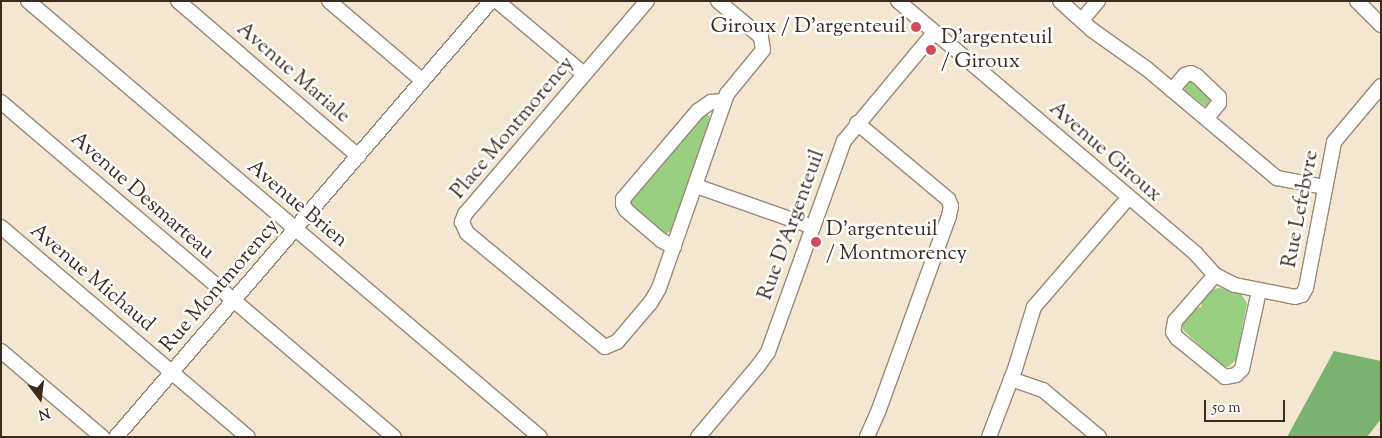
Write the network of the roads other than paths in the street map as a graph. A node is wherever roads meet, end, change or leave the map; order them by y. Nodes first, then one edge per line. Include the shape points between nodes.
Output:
1 (28, 1) edge
2 (178, 1) edge
3 (329, 1) edge
4 (491, 1) edge
5 (497, 1) edge
6 (647, 1) edge
7 (718, 1) edge
8 (898, 1) edge
9 (1060, 1) edge
10 (1098, 1) edge
11 (1357, 1) edge
12 (1082, 20) junction
13 (1381, 25) edge
14 (934, 33) junction
15 (584, 74) junction
16 (423, 81) junction
17 (1381, 86) edge
18 (1172, 90) junction
19 (724, 101) junction
20 (1, 102) edge
21 (1207, 118) junction
22 (857, 123) junction
23 (358, 156) junction
24 (696, 186) junction
25 (1325, 187) junction
26 (1128, 198) junction
27 (1, 227) edge
28 (813, 227) junction
29 (296, 229) junction
30 (674, 247) junction
31 (1215, 275) junction
32 (1259, 291) junction
33 (1302, 295) joint
34 (234, 301) junction
35 (1, 351) edge
36 (172, 372) junction
37 (1011, 379) junction
38 (702, 435) edge
39 (102, 437) edge
40 (116, 437) edge
41 (248, 437) edge
42 (394, 437) edge
43 (540, 437) edge
44 (867, 437) edge
45 (989, 437) edge
46 (1099, 437) edge

1 - 29 street, Avenue Brien
2 - 23 street, Avenue Mariale
3 - 16 street
4 - 16 street, Rue Montmorency
5 - 15 street
6 - 15 street, Place Montmorency
7 - 19 street, Place Montmorency via 759,36 763,45 762,52 729,90
8 - 14 street, Avenue Giroux
9 - 12 street
10 - 12 street
11 - 13 street
12 - 18 street
14 - 22 street, Rue D'Argenteuil
14 - 26 street, Avenue Giroux
15 - 30 street, Place Montmorency via 465,214 463,228 598,344 607,348 616,342 655,296
16 - 23 street, Rue Montmorency
17 - 25 street, Rue Lefebvre via 1334,142
18 - 21 street
18 - 21 street via 1185,75 1197,76 1219,97 1219,103
19 - 24 street, Place Montmorency
19 - 30 street via 711,102 698,111 624,200 626,210
20 - 34 street, Avenue Desmarteau
21 - 25 street via 1276,178
22 - 28 street, Rue D'Argenteuil via 844,141
22 - 44 street via 948,199 951,206
23 - 29 street, Rue Montmorency
24 - 28 street
24 - 30 street, Place Montmorency
25 - 33 street, Rue Lefebvre
26 - 31 street, Avenue Giroux via 1196,254
26 - 37 street via 1037,302
27 - 36 street, Avenue Michaud
28 - 38 street, Rue D'Argenteuil via 765,357
29 - 34 street, Rue Montmorency
29 - 43 street, Avenue Brien
31 - 32 street, Avenue Giroux via 1229,283
31 - 32 street via 1175,321 1172,329 1176,338 1222,376 1233,377 1242,368
32 - 33 street, Avenue Giroux via 1295,298
34 - 36 street, Rue Montmorency
34 - 42 street, Avenue Desmarteau
35 - 39 street
36 - 40 street, Rue Montmorency
36 - 41 street, Avenue Michaud
37 - 45 street
37 - 46 street via 1046,391

